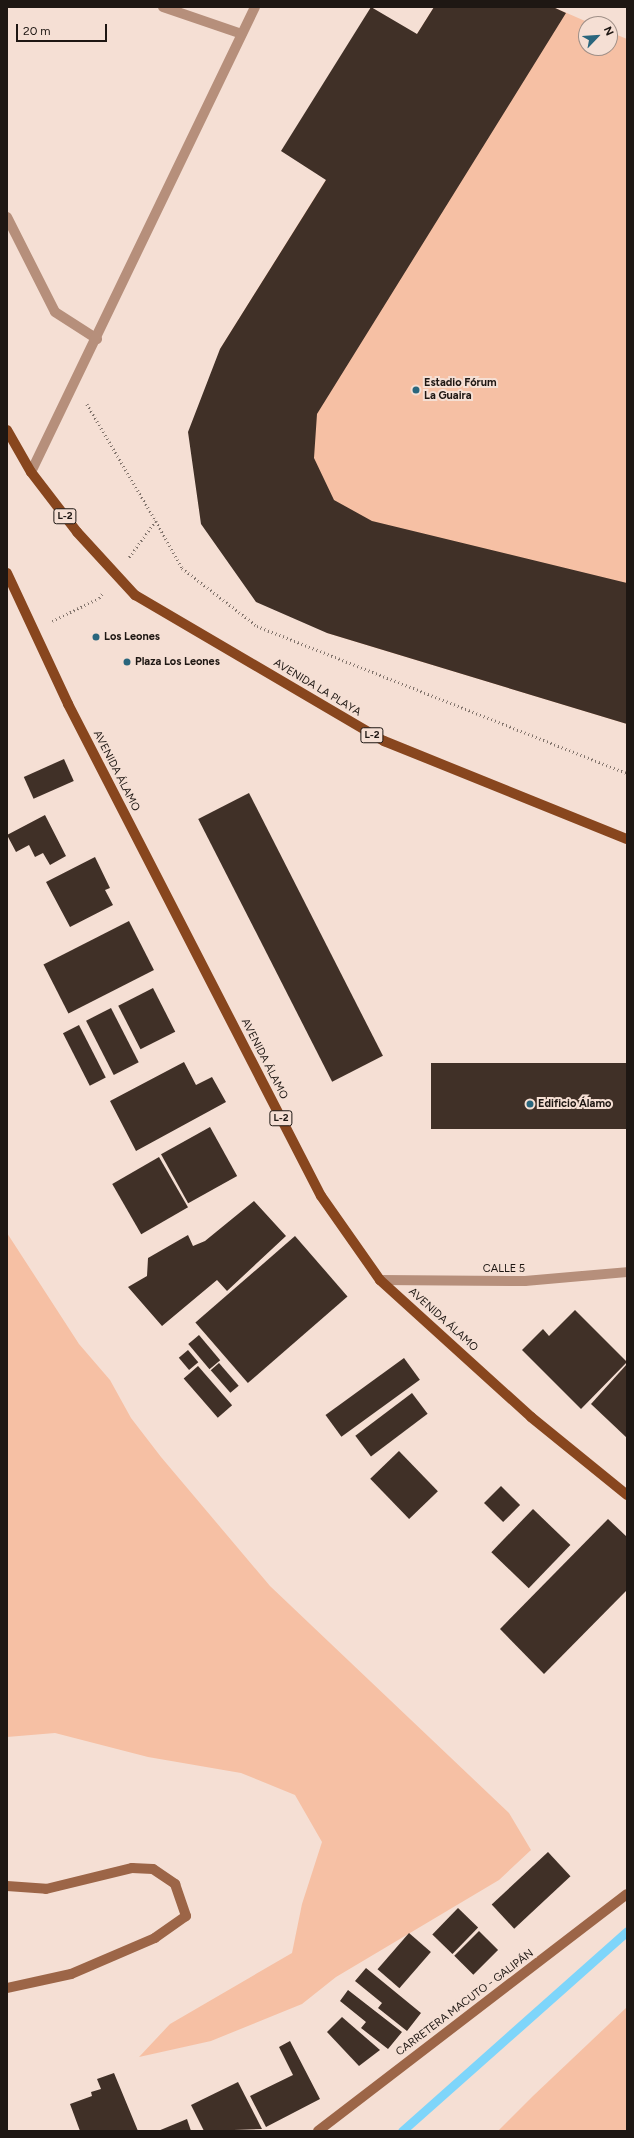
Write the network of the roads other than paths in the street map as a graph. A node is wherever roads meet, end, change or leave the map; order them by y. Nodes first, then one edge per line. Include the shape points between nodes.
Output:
1 (163, 7) edge
2 (255, 7) edge
3 (242, 34) junction
4 (7, 217) edge
5 (97, 339) junction
6 (7, 430) edge
7 (31, 472) junction
8 (7, 573) edge
9 (627, 839) edge
10 (627, 1272) edge
11 (380, 1280) junction
12 (627, 1495) edge
13 (7, 1886) edge
14 (627, 1894) edge
15 (7, 1988) edge
16 (318, 2131) edge

1 - 3 street
2 - 3 street
3 - 5 street
4 - 5 street via 55,312
5 - 7 street
6 - 7 main road, L-2
7 - 9 main road, AVENIDA LA PLAYA / L-2 via 77,532 135,594 384,741
8 - 11 main road, AVENIDA ÁLAMO / L-2 via 46,656 321,1196
10 - 11 street, CALLE 5 via 524,1281
11 - 12 main road, AVENIDA ÁLAMO / L-2 via 531,1417
13 - 15 main road via 46,1889 132,1868 153,1869 175,1884 186,1916 155,1938 71,1974
14 - 16 main road, CARRETERA MACUTO - GALIPÁN

